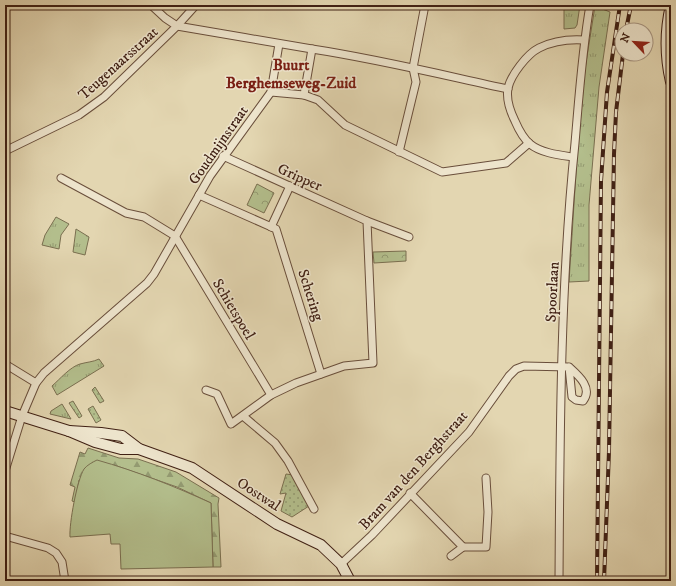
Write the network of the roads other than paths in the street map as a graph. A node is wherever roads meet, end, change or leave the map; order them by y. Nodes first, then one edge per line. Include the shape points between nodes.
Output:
1 (151, 5) edge
2 (196, 5) edge
3 (425, 5) edge
4 (590, 5) edge
5 (671, 5) edge
6 (177, 26) junction
7 (584, 40) junction
8 (278, 44) junction
9 (312, 49) junction
10 (413, 68) junction
11 (671, 82) edge
12 (508, 89) junction
13 (272, 92) junction
14 (304, 95) junction
15 (529, 143) junction
16 (5, 151) edge
17 (399, 152) junction
18 (223, 156) junction
19 (573, 157) junction
20 (61, 178) dead end
21 (290, 186) junction
22 (199, 195) junction
23 (366, 221) junction
24 (271, 227) junction
25 (175, 236) junction
26 (409, 238) dead end
27 (5, 364) edge
28 (565, 367) junction
29 (321, 374) junction
30 (36, 383) junction
31 (206, 390) dead end
32 (271, 395) junction
33 (5, 411) edge
34 (22, 416) junction
35 (243, 416) junction
36 (5, 471) edge
37 (486, 478) dead end
38 (410, 493) junction
39 (314, 509) dead end
40 (5, 536) edge
41 (463, 547) junction
42 (451, 556) dead end
43 (341, 564) junction
44 (64, 581) edge
45 (350, 581) edge
46 (559, 581) edge

1 - 6 street
2 - 6 street, Teugenaarsstraat
3 - 10 street
4 - 7 street, Spoorlaan
5 - 11 street via 666,39
6 - 8 street
6 - 16 street, Teugenaarsstraat via 104,97 79,115
7 - 12 street via 566,40 535,51 518,69
7 - 19 street, Spoorlaan
8 - 9 street
8 - 13 street
9 - 10 street
9 - 14 street
10 - 12 street
10 - 17 street via 416,82
12 - 15 street via 510,110
13 - 14 street
13 - 18 street, Goudmijnstraat
14 - 17 street via 318,100 345,125
15 - 17 street via 506,163 442,172
15 - 19 street via 554,154
18 - 21 street, Gripper
18 - 22 street, Goudmijnstraat
19 - 28 street, Spoorlaan
20 - 25 street via 126,213 144,217
21 - 23 street, Gripper
21 - 24 street
22 - 24 street
22 - 25 street, Goudmijnstraat
23 - 26 street, Gripper
23 - 29 street via 373,363 344,366
24 - 29 street, Schering via 276,229
25 - 30 street, Goudmijnstraat via 147,283 44,373
25 - 32 street, Schietspoel
27 - 30 street
28 - 38 street, Bram van den Berghstraat via 524,366 516,369 508,376 469,432
28 - 46 street, Spoorlaan
29 - 32 street
30 - 34 street, Goudmijnstraat
31 - 35 street via 217,394 231,424
32 - 35 street
33 - 34 street, Oostwal
34 - 36 street, Goudmijnstraat
34 - 43 street, Oostwal via 70,431 122,436 139,449 192,468 277,524 321,545
35 - 39 street via 276,443
37 - 41 street via 486,547
38 - 41 street
38 - 43 street, Bram van den Berghstraat
40 - 44 street via 48,548 56,553 62,562
41 - 42 street
43 - 45 street, Oostwal

